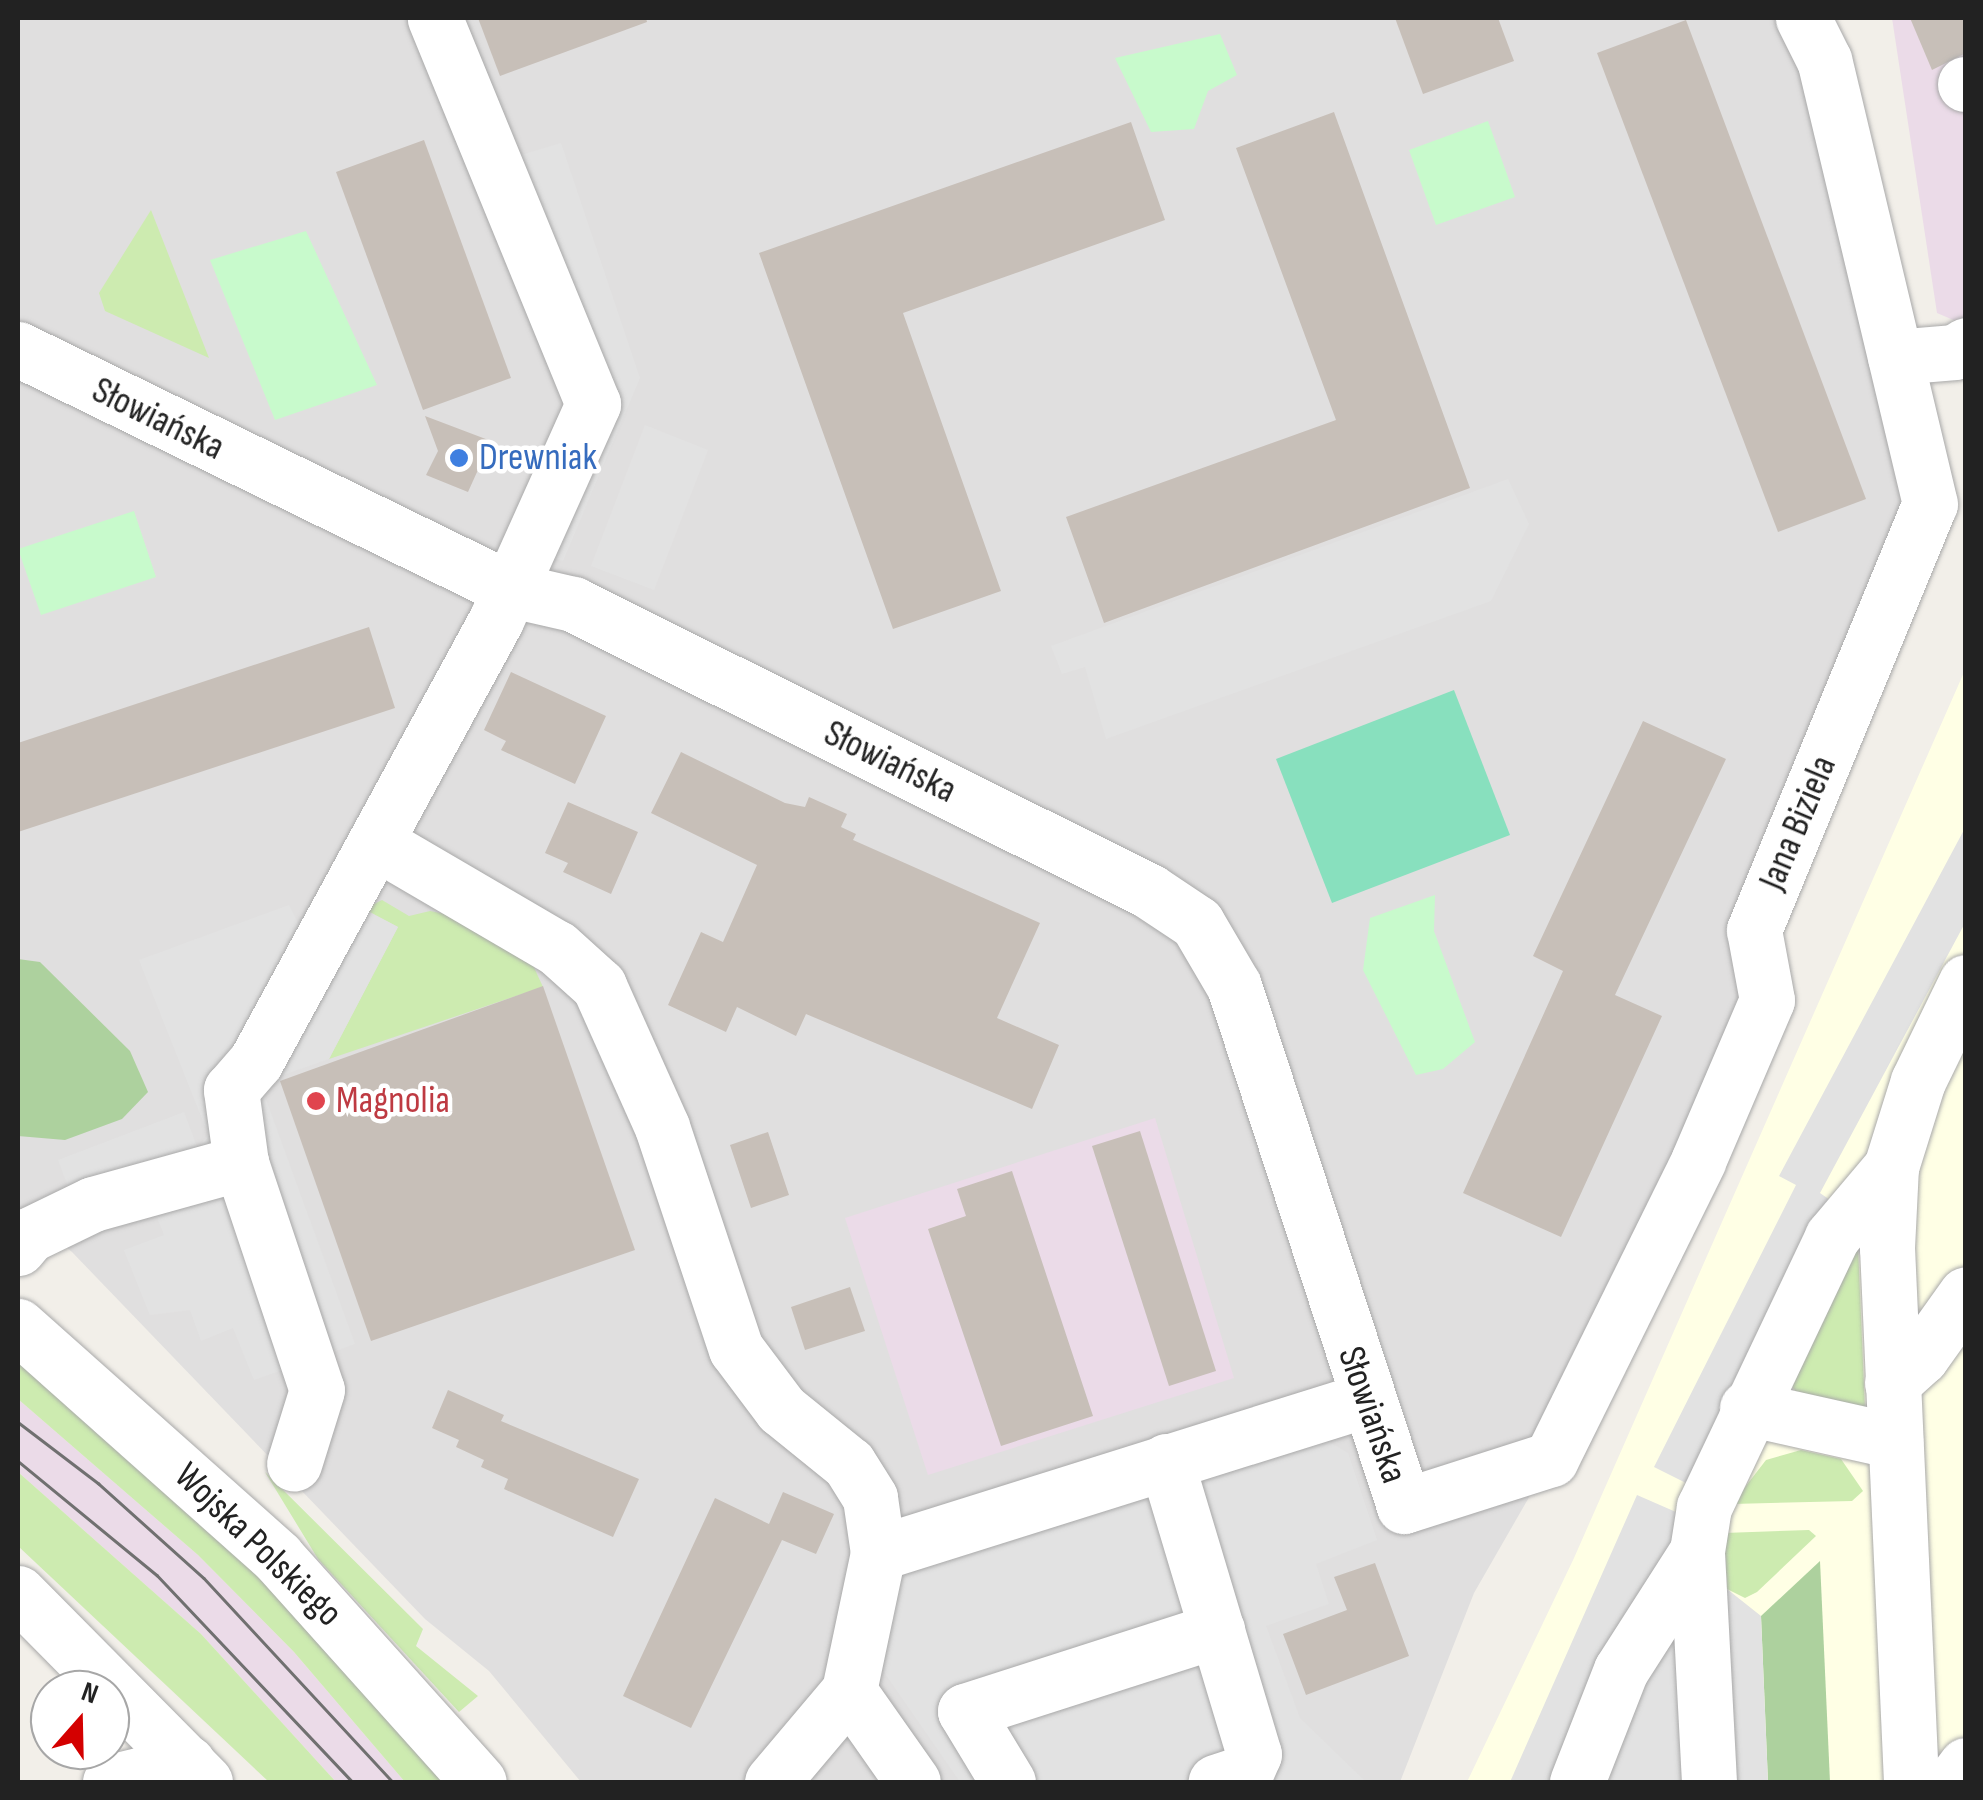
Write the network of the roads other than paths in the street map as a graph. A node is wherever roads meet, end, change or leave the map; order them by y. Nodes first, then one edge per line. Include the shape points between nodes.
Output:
1 (435, 18) edge
2 (1803, 18) edge
3 (1966, 345) edge
4 (18, 349) edge
5 (1895, 356) junction
6 (512, 590) junction
7 (378, 844) junction
8 (1966, 982) edge
9 (241, 1162) junction
10 (1891, 1167) junction
11 (18, 1248) edge
12 (1966, 1294) edge
13 (18, 1326) edge
14 (1892, 1383) junction
15 (1365, 1400) junction
16 (1747, 1408) junction
17 (1894, 1441) junction
18 (1166, 1461) junction
19 (294, 1464) dead end
20 (1404, 1506) joint
21 (1698, 1551) junction
22 (878, 1553) junction
23 (18, 1593) edge
24 (1217, 1630) junction
25 (849, 1691) junction
26 (1966, 1766) edge
27 (196, 1773) edge
28 (110, 1782) edge
29 (479, 1782) edge
30 (772, 1782) edge
31 (913, 1782) edge
32 (1008, 1782) edge
33 (1216, 1782) edge
34 (1577, 1782) edge
35 (1709, 1782) edge
36 (1912, 1782) edge
37 (1953, 1782) edge

1 - 6 street via 593,404
2 - 5 street, Jana Biziela via 1824,60
3 - 5 street
4 - 6 street, Słowiańska
5 - 20 street, Jana Biziela via 1930,504 1754,930 1767,1000 1752,1036 1698,1162 1551,1460
6 - 7 street
6 - 15 street, Słowiańska via 591,612 1148,891 1197,923 1234,986
7 - 9 street via 256,1062 231,1090
7 - 22 street via 557,948 599,986 662,1127 736,1349 781,1409 850,1464 870,1498
8 - 10 street via 1918,1081
9 - 11 street via 93,1204 41,1228
9 - 19 street via 317,1390
10 - 14 street
10 - 16 street via 1832,1237
12 - 14 street via 1921,1358
13 - 29 street, Wojska Polskiego via 278,1557
14 - 17 street
15 - 18 street
15 - 20 street, Słowiańska
16 - 17 street
16 - 21 street via 1704,1507
17 - 36 street
18 - 22 street
18 - 24 street
21 - 34 street via 1621,1670
21 - 35 street
22 - 25 street
23 - 27 street
24 - 32 street via 966,1711
24 - 33 street via 1254,1754 1246,1772
25 - 30 street
25 - 31 street
26 - 37 street
27 - 28 street

